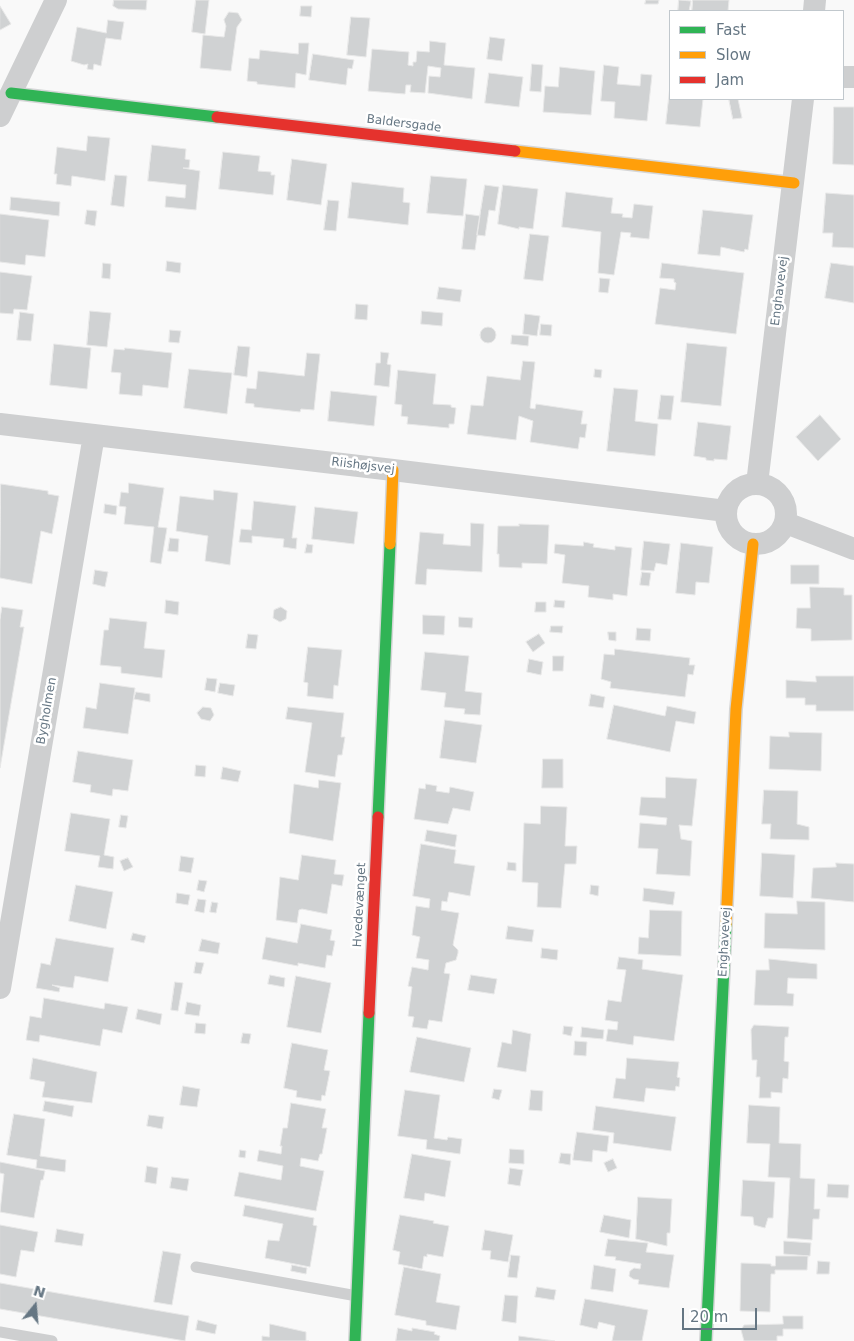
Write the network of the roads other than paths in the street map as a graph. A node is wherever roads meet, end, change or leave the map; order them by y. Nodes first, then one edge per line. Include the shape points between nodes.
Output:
1 (56, 0) edge
2 (11, 93) junction
3 (803, 100) edge
4 (0, 116) edge
5 (794, 183) junction
6 (0, 424) edge
7 (94, 435) junction
8 (393, 470) junction
9 (757, 484) junction
10 (726, 511) junction
11 (786, 522) junction
12 (753, 544) junction
13 (854, 550) edge
14 (0, 988) edge
15 (196, 1267) dead end
16 (357, 1296) junction
17 (0, 1332) edge
18 (52, 1341) edge
19 (355, 1341) edge
20 (706, 1341) edge

1 - 2 street
2 - 4 street
2 - 5 street, Baldersgade
3 - 5 street, Enghavevej
5 - 9 street, Enghavevej
6 - 7 street, Riishøjsvej
7 - 8 street, Riishøjsvej
7 - 14 street, Bygholmen
8 - 10 street, Riishøjsvej
8 - 16 street, Hvedevænget
9 - 10 street via 735,493
9 - 11 street via 780,494 787,512
10 - 12 street via 731,530 737,537
11 - 12 street via 779,535 770,541
11 - 13 street
12 - 20 street, Enghavevej via 736,709
15 - 16 lane
16 - 19 street, Hvedevænget
17 - 18 lane

